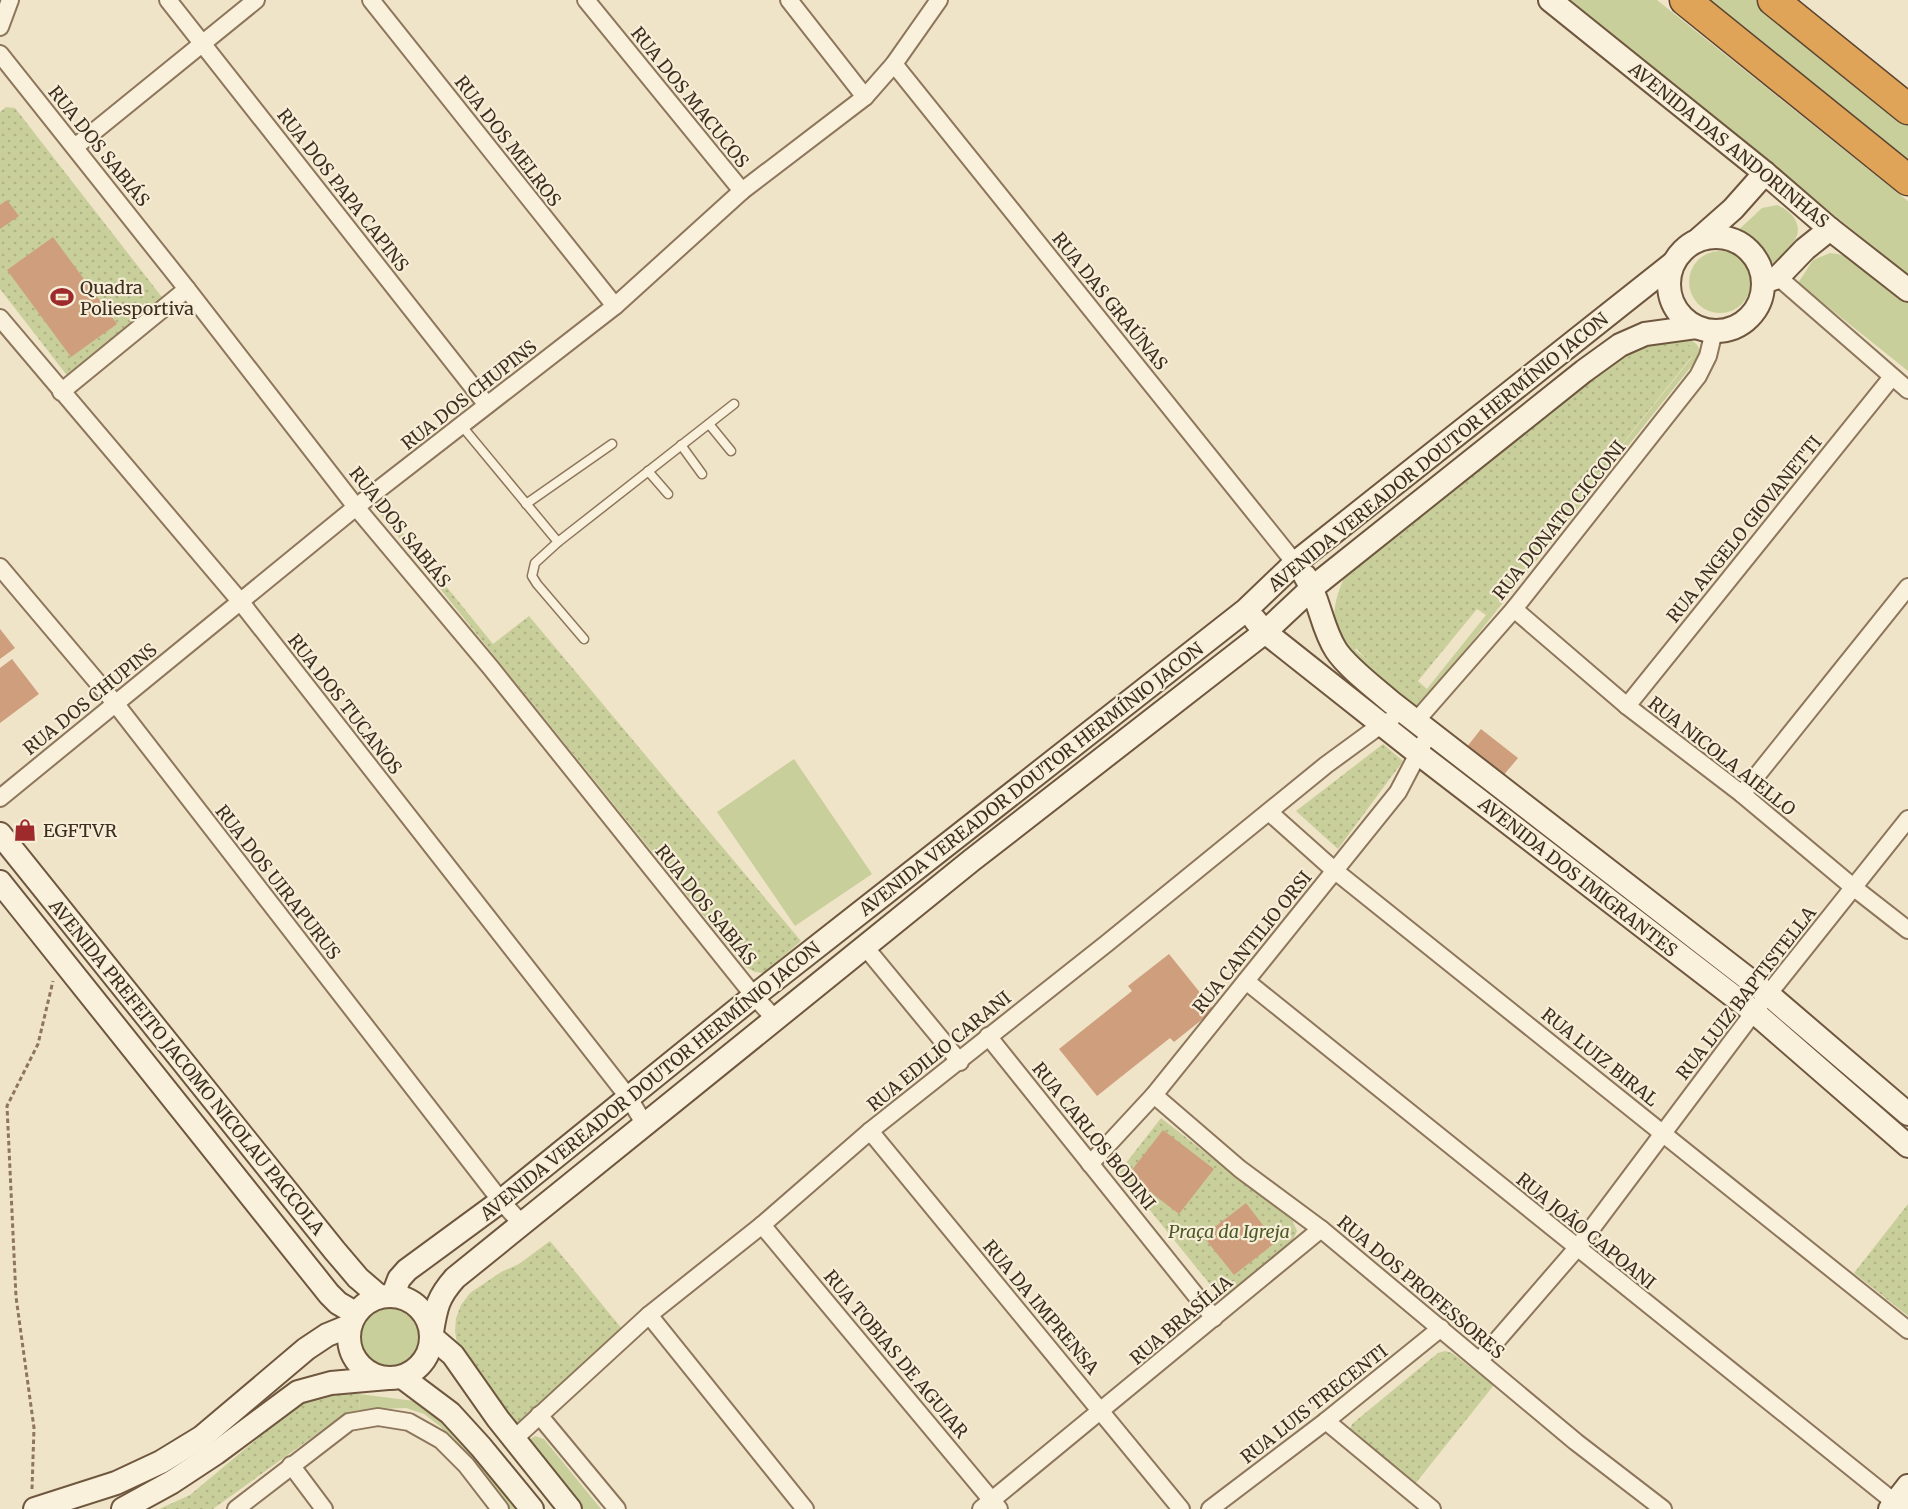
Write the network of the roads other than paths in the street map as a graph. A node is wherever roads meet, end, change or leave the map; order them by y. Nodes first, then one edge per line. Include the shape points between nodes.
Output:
1 (10, 0) edge
2 (168, 0) edge
3 (256, 0) edge
4 (371, 0) edge
5 (789, 0) edge
6 (939, 0) edge
7 (1550, 0) edge
8 (1685, 0) edge
9 (1773, 0) edge
10 (588, 1) edge
11 (0, 27) edge
12 (202, 43) junction
13 (0, 54) edge
14 (894, 64) junction
15 (865, 97) junction
16 (1908, 109) edge
17 (75, 147) junction
18 (1765, 173) junction
19 (1908, 180) edge
20 (742, 191) junction
21 (1830, 229) junction
22 (1699, 239) junction
23 (1672, 264) junction
24 (1771, 279) junction
25 (187, 288) junction
26 (1908, 290) edge
27 (615, 306) junction
28 (0, 318) edge
29 (1705, 329) junction
30 (1892, 377) junction
31 (1908, 390) edge
32 (61, 392) junction
33 (734, 404) dead end
34 (487, 405) junction
35 (709, 424) junction
36 (461, 425) junction
37 (612, 444) dead end
38 (681, 445) junction
39 (731, 451) dead end
40 (648, 471) junction
41 (702, 474) dead end
42 (668, 494) dead end
43 (526, 504) junction
44 (356, 507) junction
45 (558, 542) junction
46 (1295, 563) junction
47 (0, 567) edge
48 (1908, 587) edge
49 (1312, 588) junction
50 (240, 601) junction
51 (1514, 609) junction
52 (1246, 610) junction
53 (1265, 632) junction
54 (584, 639) dead end
55 (115, 704) junction
56 (1627, 706) junction
57 (1417, 722) junction
58 (1382, 724) junction
59 (1419, 754) junction
60 (1742, 794) junction
61 (0, 798) edge
62 (1269, 812) junction
63 (1908, 819) edge
64 (0, 834) edge
65 (1334, 870) junction
66 (0, 882) edge
67 (1853, 887) junction
68 (1908, 930) edge
69 (866, 948) junction
70 (1246, 981) junction
71 (1769, 995) junction
72 (754, 996) junction
73 (1754, 1012) junction
74 (776, 1020) junction
75 (988, 1036) junction
76 (960, 1062) junction
77 (1154, 1095) junction
78 (629, 1098) junction
79 (1908, 1114) edge
80 (645, 1125) junction
81 (870, 1131) junction
82 (1662, 1132) junction
83 (1908, 1146) edge
84 (1090, 1164) junction
85 (501, 1201) junction
86 (521, 1223) junction
87 (762, 1225) junction
88 (1321, 1229) junction
89 (1577, 1248) junction
90 (386, 1296) junction
91 (649, 1315) junction
92 (1214, 1318) junction
93 (352, 1320) junction
94 (1441, 1328) junction
95 (1908, 1330) edge
96 (432, 1334) junction
97 (1480, 1360) junction
98 (395, 1378) junction
99 (1102, 1411) junction
100 (539, 1415) junction
101 (1326, 1421) junction
102 (514, 1439) junction
103 (291, 1465) junction
104 (1899, 1502) edge
105 (33, 1503) edge
106 (991, 1506) edge
107 (123, 1509) edge
108 (236, 1509) edge
109 (324, 1509) edge
110 (500, 1509) edge
111 (532, 1509) edge
112 (570, 1509) edge
113 (618, 1509) edge
114 (805, 1509) edge
115 (1181, 1509) edge
116 (1210, 1509) edge
117 (1432, 1509) edge
118 (1663, 1509) edge

1 - 11 street
2 - 12 street, RUA DOS PAPA CAPINS
3 - 12 street
4 - 27 street, RUA DOS MELROS
5 - 15 street
6 - 14 street, RUA DOS CHUPINS
7 - 18 street, AVENIDA DAS ANDORINHAS
8 - 19 highway
9 - 16 highway
10 - 20 street, RUA DOS MACUCOS
12 - 17 street
12 - 34 street, RUA DOS PAPA CAPINS
13 - 17 street, RUA DOS SABIÁS
14 - 15 street, RUA DOS CHUPINS
14 - 46 street, RUA DAS GRAÚNAS
15 - 20 street, RUA DOS CHUPINS
17 - 25 street, RUA DOS SABIÁS
18 - 21 street, AVENIDA DAS ANDORINHAS
18 - 22 street
20 - 27 street, RUA DOS CHUPINS
21 - 24 street
21 - 26 street, AVENIDA DAS ANDORINHAS
22 - 23 street via 1683,249
22 - 24 street via 1722,236 1743,244
23 - 29 street via 1668,282 1671,300 1681,316
23 - 46 street, AVENIDA VEREADOR DOUTOR HERMÍNIO JACON
24 - 29 street via 1750,317 1733,328
24 - 30 street
25 - 32 street
25 - 44 street, RUA DOS SABIÁS
27 - 34 street, RUA DOS CHUPINS
28 - 32 street, RUA DOS TUCANOS
29 - 49 street, AVENIDA VEREADOR DOUTOR HERMÍNIO JACON via 1645,334 1620,345
29 - 51 street, RUA DONATO CICCONI via 1708,356 1698,376
30 - 31 street
30 - 56 street, RUA ANGELO GIOVANETTI
32 - 50 street, RUA DOS TUCANOS
33 - 35 lane
34 - 36 street, RUA DOS CHUPINS
35 - 38 lane
35 - 39 lane
36 - 43 lane
36 - 44 street, RUA DOS CHUPINS
37 - 43 lane
38 - 40 lane
38 - 41 lane
40 - 42 lane
40 - 45 lane
43 - 45 lane
44 - 50 street, RUA DOS CHUPINS
44 - 72 street, RUA DOS SABIÁS via 491,668
45 - 54 lane via 535,563 532,576
46 - 49 street, AVENIDA DOS IMIGRANTES
46 - 52 street, AVENIDA VEREADOR DOUTOR HERMÍNIO JACON
47 - 55 street, RUA DOS UIRAPURUS
48 - 60 street
49 - 53 street, AVENIDA VEREADOR DOUTOR HERMÍNIO JACON
49 - 57 street, AVENIDA DOS IMIGRANTES via 1336,651
50 - 55 street, RUA DOS CHUPINS
50 - 78 street, RUA DOS TUCANOS
51 - 56 street, RUA NICOLA AIELLO
51 - 57 street, RUA DONATO CICCONI
52 - 53 street, AVENIDA DOS IMIGRANTES
52 - 72 street, AVENIDA VEREADOR DOUTOR HERMÍNIO JACON
53 - 58 street, AVENIDA DOS IMIGRANTES
53 - 69 street, AVENIDA VEREADOR DOUTOR HERMÍNIO JACON via 972,860
55 - 61 street, RUA DOS CHUPINS
55 - 85 street, RUA DOS UIRAPURUS
56 - 60 street, RUA NICOLA AIELLO
57 - 58 street, RUA EDILIO CARANI
57 - 59 street, RUA CANTILIO ORSI
57 - 71 street, AVENIDA DOS IMIGRANTES
58 - 59 street, AVENIDA DOS IMIGRANTES
58 - 62 street, RUA EDILIO CARANI
59 - 65 street, RUA CANTILIO ORSI via 1398,792
59 - 73 street, AVENIDA DOS IMIGRANTES
60 - 67 street, RUA NICOLA AIELLO
62 - 65 street, RUA LUIZ BIRAL
62 - 75 street, RUA EDILIO CARANI
63 - 67 street, RUA LUIZ BAPTISTELLA
64 - 90 street, AVENIDA PREFEITO JACOMO NICOLAU PACCOLA via 335,1251 358,1278
65 - 70 street, RUA CANTILIO ORSI
65 - 82 street, RUA LUIZ BIRAL
66 - 93 street, AVENIDA PREFEITO JACOMO NICOLAU PACCOLA
67 - 68 street, RUA NICOLA AIELLO
67 - 71 street, RUA LUIZ BAPTISTELLA
69 - 74 street, AVENIDA VEREADOR DOUTOR HERMÍNIO JACON
69 - 76 street
70 - 77 street, RUA CANTILIO ORSI
70 - 89 street, RUA JOÃO CAPOANI
71 - 73 street, RUA LUIZ BAPTISTELLA
71 - 79 street, AVENIDA DOS IMIGRANTES
72 - 74 street, RUA DOS SABIÁS
72 - 78 street, AVENIDA VEREADOR DOUTOR HERMÍNIO JACON
73 - 82 street, RUA LUIZ BAPTISTELLA
73 - 83 street, AVENIDA DOS IMIGRANTES
74 - 80 street, AVENIDA VEREADOR DOUTOR HERMÍNIO JACON
75 - 76 street, RUA EDILIO CARANI
75 - 84 street, RUA CARLOS BODINI
76 - 81 street, RUA EDILIO CARANI
77 - 84 street, RUA CANTILIO ORSI
77 - 88 street, RUA DOS PROFESSORES via 1240,1169
78 - 80 street, RUA DOS TUCANOS
78 - 85 street, AVENIDA VEREADOR DOUTOR HERMÍNIO JACON
80 - 86 street, AVENIDA VEREADOR DOUTOR HERMÍNIO JACON
81 - 87 street, RUA EDILIO CARANI
81 - 99 street, RUA DA IMPRENSA
82 - 89 street, RUA LUIZ BAPTISTELLA
82 - 95 street, RUA LUIZ BIRAL
84 - 92 street, RUA CARLOS BODINI
85 - 86 street, RUA DOS UIRAPURUS
85 - 90 street, AVENIDA VEREADOR DOUTOR HERMÍNIO JACON via 406,1270
86 - 96 street, AVENIDA VEREADOR DOUTOR HERMÍNIO JACON via 442,1292
87 - 91 street, RUA EDILIO CARANI
87 - 106 street, RUA TOBIAS DE AGUIAR
88 - 92 street, RUA BRASÍLIA
88 - 94 street, RUA DOS PROFESSORES
89 - 97 street, RUA LUIZ BAPTISTELLA
89 - 104 street, RUA JOÃO CAPOANI
90 - 93 street via 366,1303
90 - 96 street via 407,1298 419,1306 428,1318
91 - 100 street, RUA EDILIO CARANI
91 - 114 street
92 - 99 street, RUA BRASÍLIA
93 - 98 street via 349,1345 356,1361 370,1373
93 - 105 street via 306,1349 202,1437 161,1462 116,1483
94 - 97 street, RUA DOS PROFESSORES
94 - 101 street, RUA LUIS TRECENTI
96 - 98 street via 424,1362 414,1371
96 - 102 street via 453,1355
97 - 118 street, RUA DOS PROFESSORES
98 - 107 street via 331,1383 298,1392 216,1453
98 - 111 street via 450,1413
99 - 106 street, RUA BRASÍLIA
99 - 115 street, RUA DA IMPRENSA
100 - 102 street, RUA EDILIO CARANI
100 - 113 street
101 - 116 street, RUA LUIS TRECENTI
101 - 117 street
102 - 112 street
103 - 108 street
103 - 109 street
103 - 110 street via 349,1422 378,1418 409,1422 441,1440

